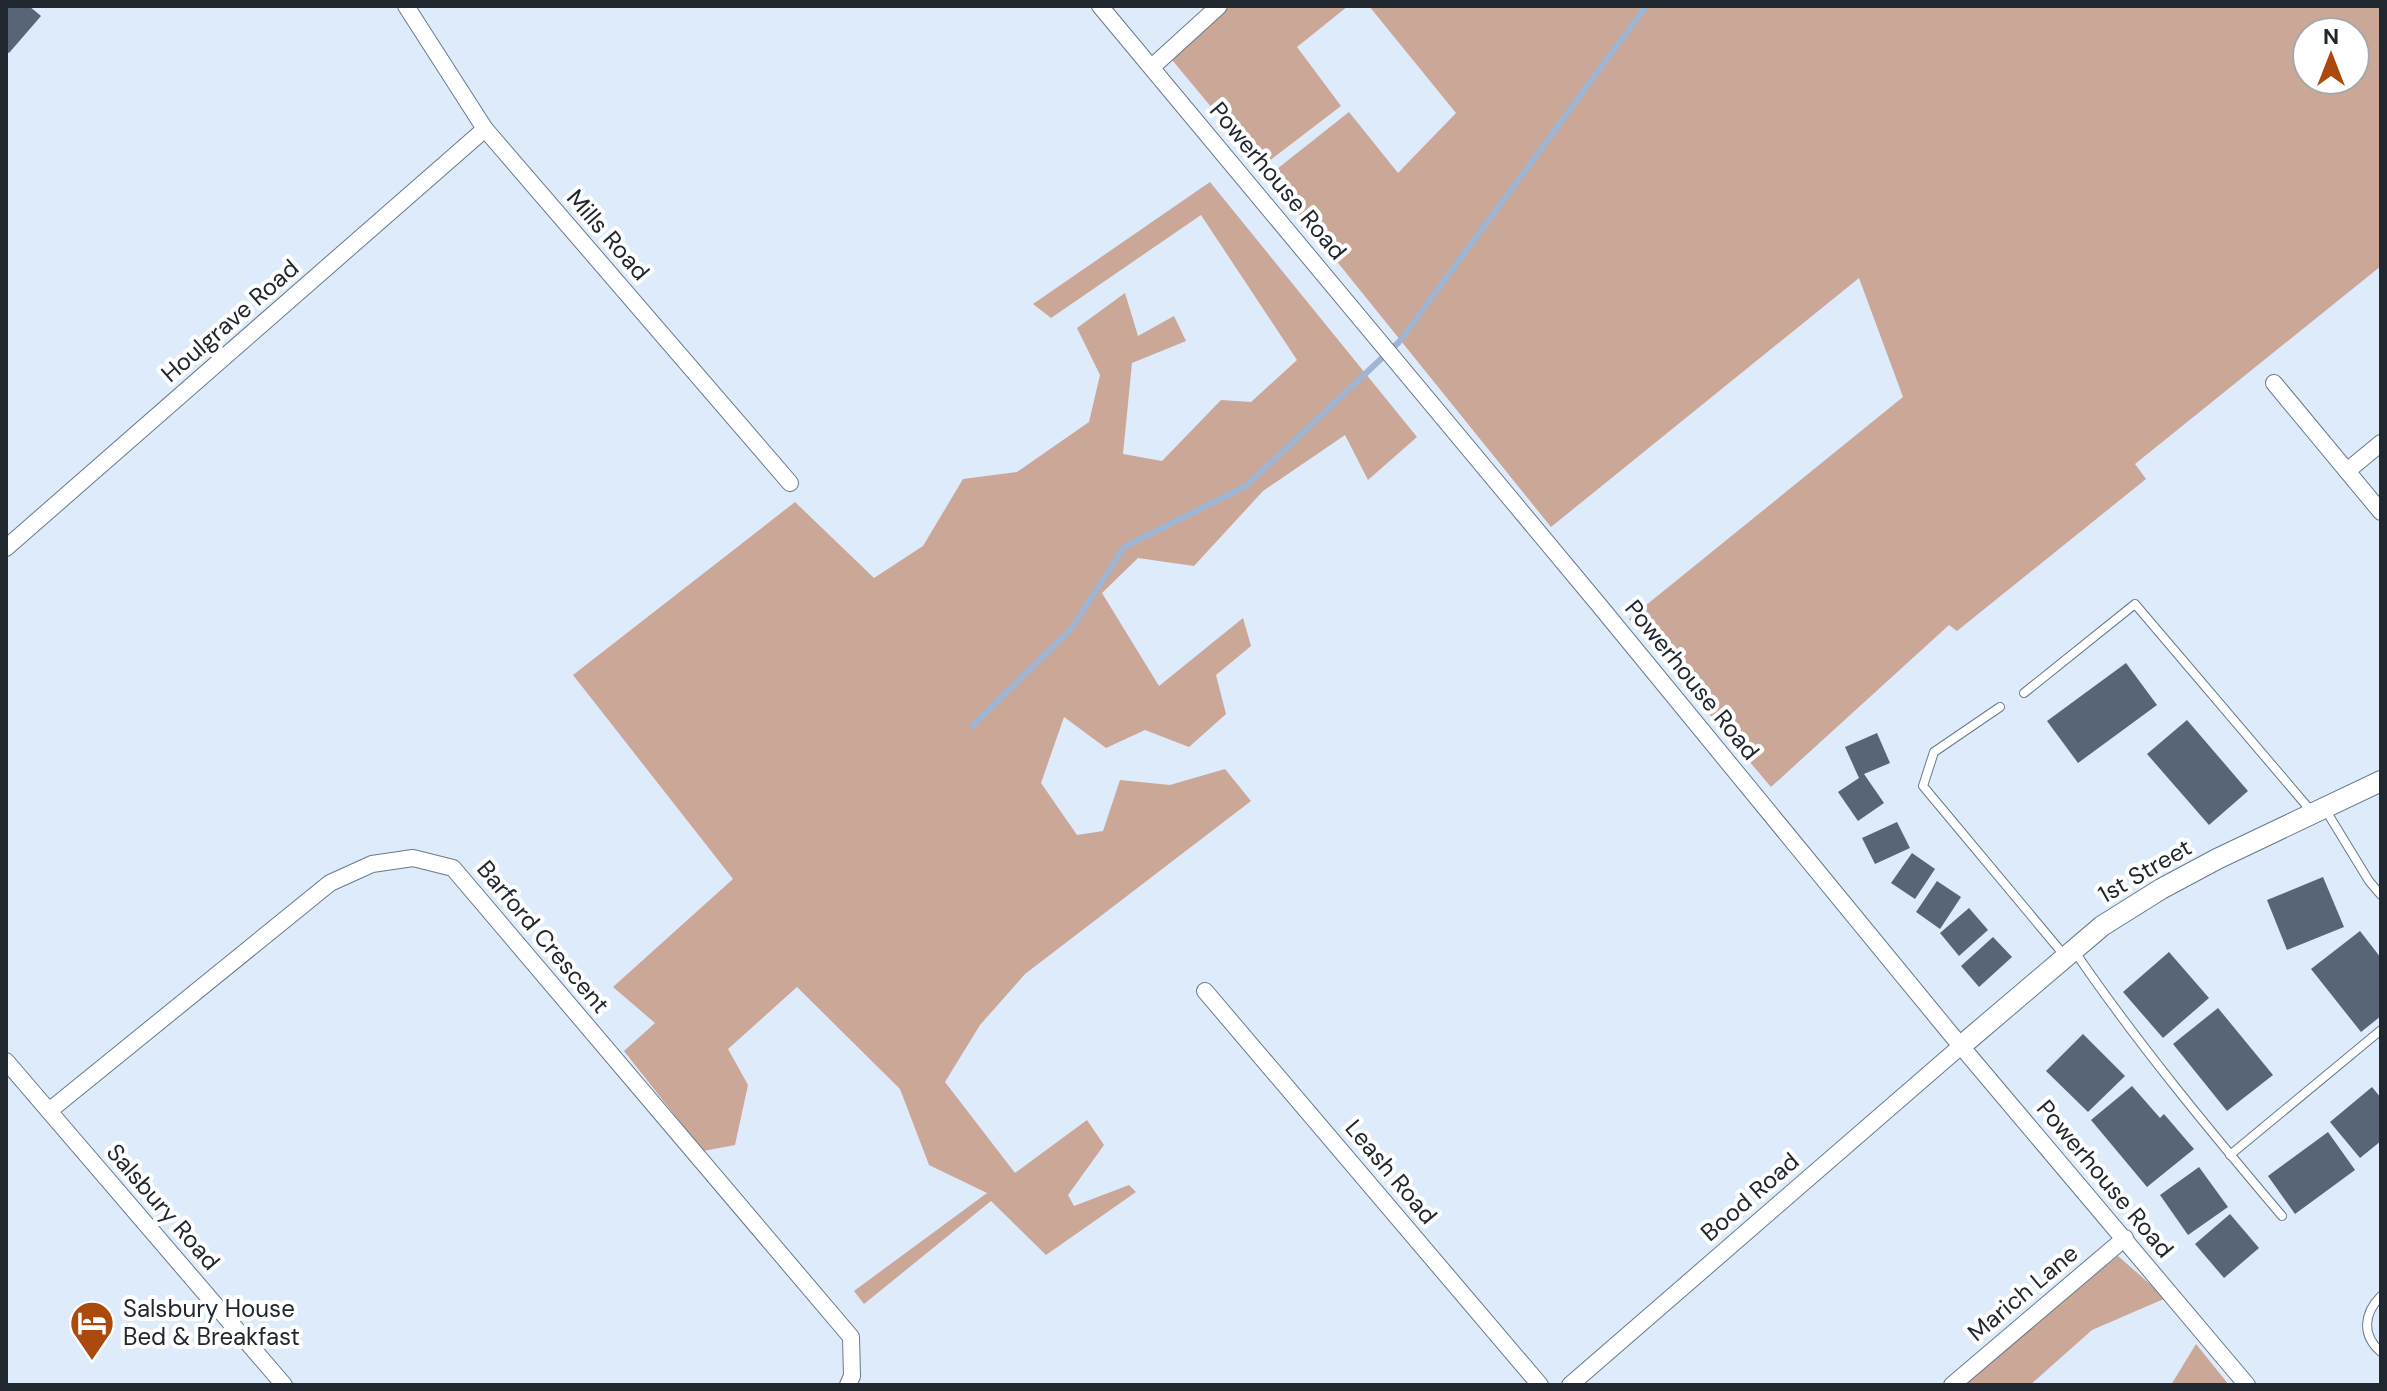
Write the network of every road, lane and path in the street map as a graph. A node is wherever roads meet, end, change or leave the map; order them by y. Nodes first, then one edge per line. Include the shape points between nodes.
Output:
1 (406, 6) edge
2 (1100, 6) edge
3 (1219, 6) edge
4 (1152, 67) junction
5 (485, 129) junction
6 (2274, 383) dead end
7 (2381, 443) edge
8 (2347, 471) junction
9 (790, 483) dead end
10 (2381, 512) edge
11 (6, 548) edge
12 (2024, 693) dead end
13 (2000, 707) dead end
14 (2381, 781) edge
15 (2319, 811) junction
16 (2381, 895) edge
17 (2070, 954) junction
18 (1205, 991) dead end
19 (2381, 1030) edge
20 (1961, 1046) junction
21 (6, 1061) edge
22 (49, 1111) junction
23 (2230, 1155) junction
24 (2282, 1216) dead end
25 (2125, 1238) junction
26 (2381, 1296) edge
27 (2381, 1352) edge
28 (284, 1385) edge
29 (848, 1385) edge
30 (1540, 1385) edge
31 (1570, 1385) edge
32 (1952, 1385) edge
33 (2247, 1385) edge

1 - 5 street, Mills Road
2 - 4 street, Powerhouse Road
3 - 4 street
4 - 20 street, Powerhouse Road
5 - 9 street, Mills Road
5 - 11 street, Houlgrave Road
6 - 8 street
7 - 8 street
8 - 10 street
12 - 15 lane via 2135,604
13 - 17 lane via 1934,752 1923,786
14 - 15 street, 1st Street
15 - 16 lane
15 - 17 street, 1st Street via 2161,889 2102,926
17 - 20 street, 1st Street
17 - 23 lane
18 - 30 street, Leash Road
19 - 23 lane
20 - 25 street, Powerhouse Road
20 - 31 street, Bood Road
21 - 22 street, Salsbury Road
22 - 28 street, Salsbury Road
22 - 29 street, Barford Crescent via 330,883 372,864 413,858 453,868 851,1337
23 - 24 lane
25 - 32 street, Marich Lane
25 - 33 street, Powerhouse Road
26 - 27 lane via 2366,1319 2367,1333

